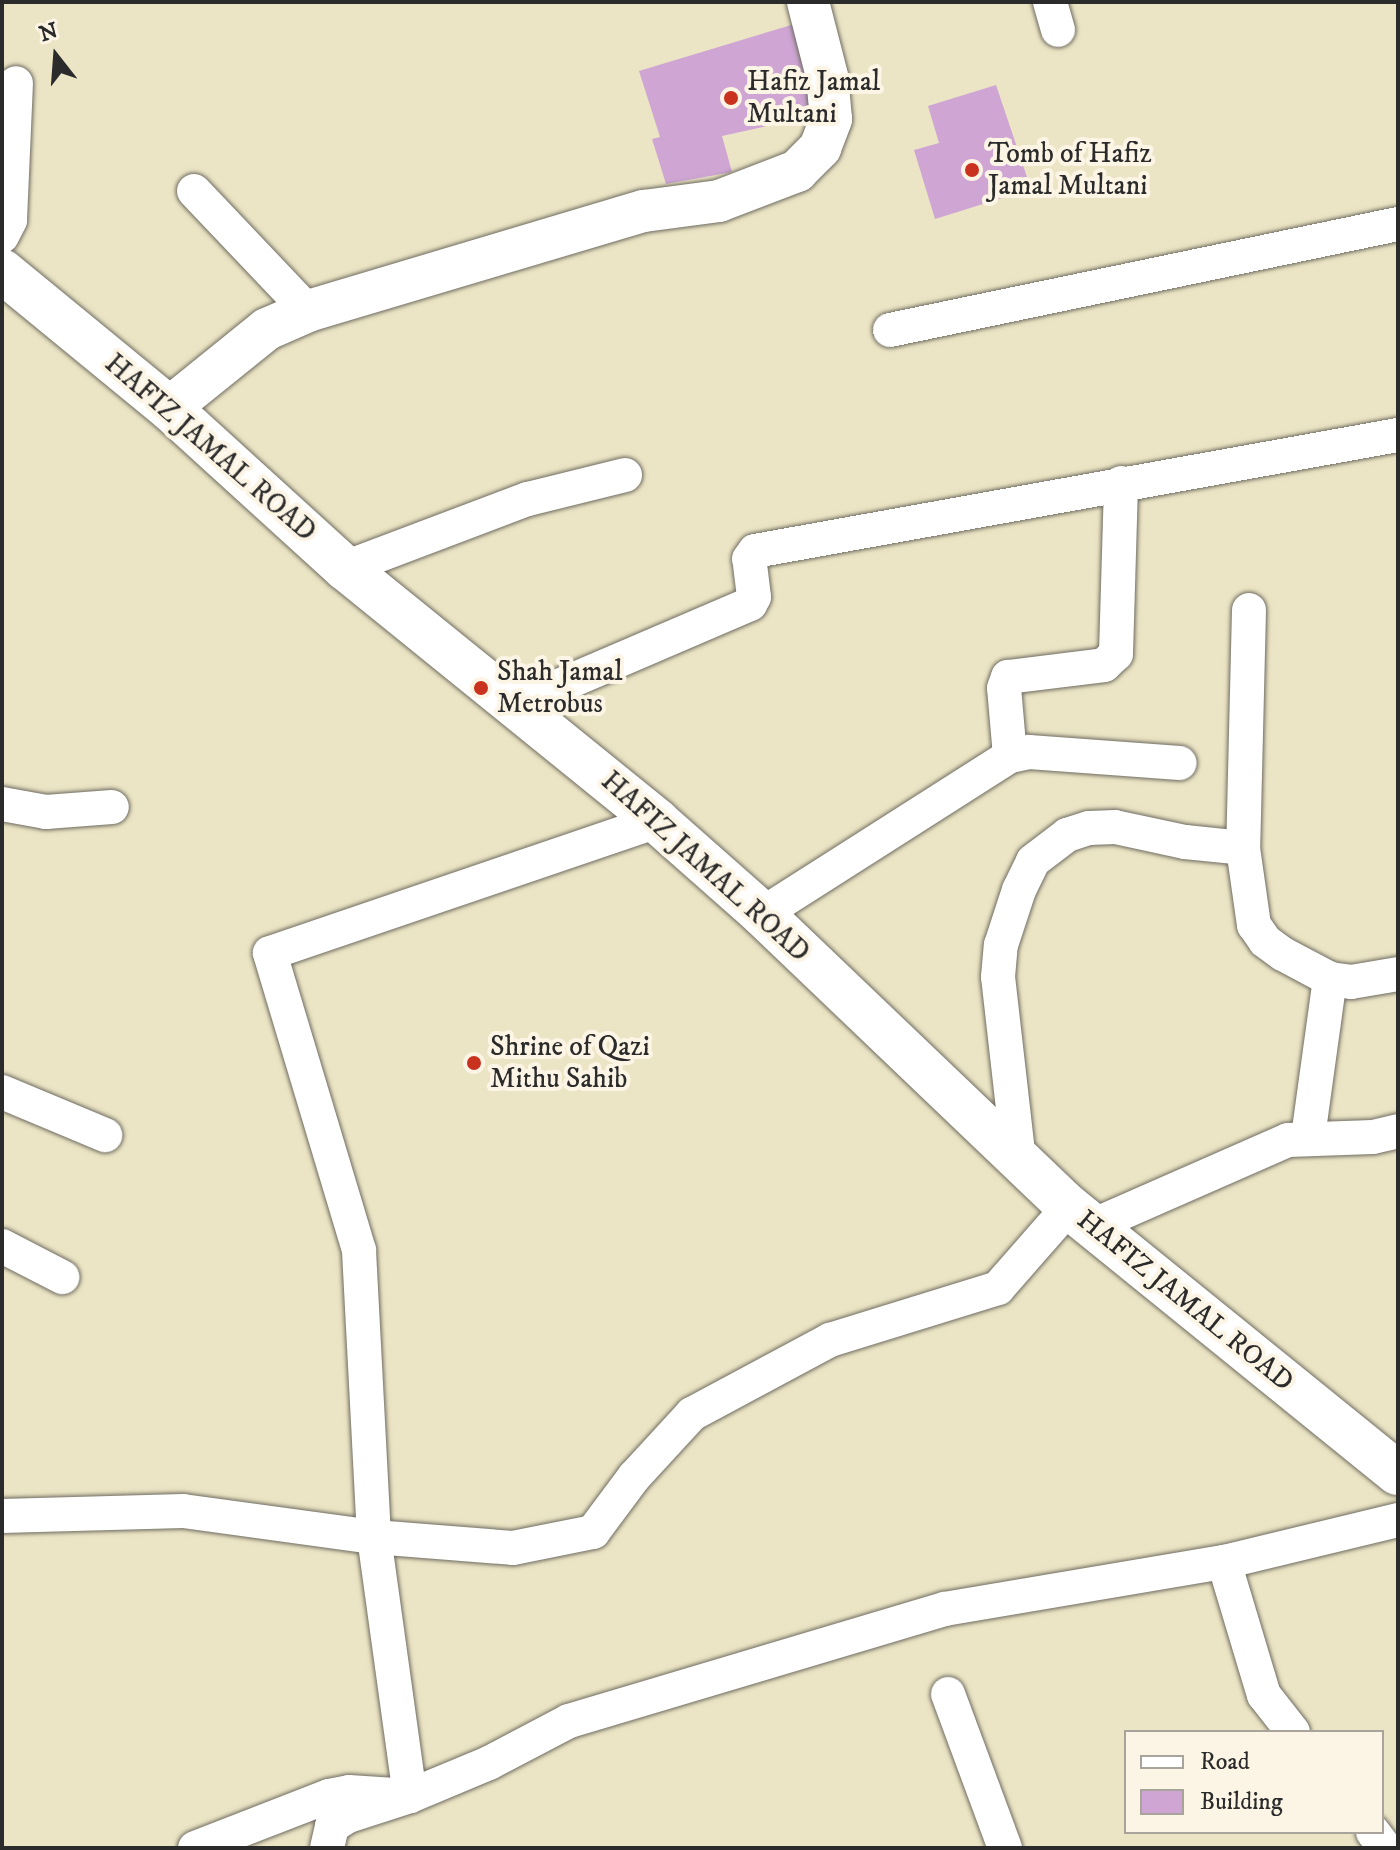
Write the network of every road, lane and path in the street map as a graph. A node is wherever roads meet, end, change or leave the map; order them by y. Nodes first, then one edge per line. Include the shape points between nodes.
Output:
1 (808, 2) edge
2 (16, 83) dead end
3 (194, 191) dead end
4 (1398, 224) edge
5 (2, 236) edge
6 (2, 271) edge
7 (308, 311) junction
8 (890, 330) dead end
9 (169, 408) junction
10 (1398, 435) edge
11 (625, 475) dead end
12 (1121, 483) junction
13 (345, 568) junction
14 (1249, 610) dead end
15 (517, 704) junction
16 (1010, 756) junction
17 (1180, 763) dead end
18 (2, 804) edge
19 (112, 807) dead end
20 (657, 821) junction
21 (1243, 848) junction
22 (762, 914) junction
23 (1398, 974) edge
24 (1330, 979) junction
25 (2, 1092) edge
26 (1398, 1131) edge
27 (105, 1135) dead end
28 (1308, 1137) junction
29 (1019, 1161) junction
30 (1080, 1217) junction
31 (2, 1246) edge
32 (62, 1277) dead end
33 (1398, 1473) edge
34 (2, 1516) edge
35 (1398, 1520) edge
36 (374, 1537) junction
37 (1224, 1562) junction
38 (948, 1694) dead end
39 (1291, 1730) edge
40 (410, 1796) junction
41 (195, 1848) edge
42 (327, 1848) edge
43 (1005, 1848) edge

1 - 7 street via 827,76 831,119 820,148 797,171 719,201 644,211
2 - 5 street via 10,220
3 - 7 street
4 - 8 street
6 - 9 main road, HAFIZ JAMAL ROAD
7 - 9 street via 267,329
9 - 13 main road, HAFIZ JAMAL ROAD
10 - 12 street
11 - 13 street via 528,499
12 - 15 street via 755,551 749,559 754,597 750,604
12 - 16 street via 1116,654 1104,665 1008,677 1004,688
13 - 15 main road, HAFIZ JAMAL ROAD
14 - 21 street
15 - 20 main road, HAFIZ JAMAL ROAD
16 - 17 street via 1029,752
16 - 22 street
18 - 19 street via 46,812
20 - 22 main road, HAFIZ JAMAL ROAD
20 - 36 street via 270,953 359,1250
21 - 24 street via 1254,925 1265,941
21 - 29 street via 1115,827 1089,828 1067,835 1033,861 1001,945 998,977
22 - 29 main road, HAFIZ JAMAL ROAD
23 - 24 street via 1351,982
24 - 28 street
25 - 27 street
26 - 28 street via 1373,1137
28 - 30 street
29 - 30 main road, HAFIZ JAMAL ROAD
30 - 33 main road, HAFIZ JAMAL ROAD
30 - 36 street via 998,1288 830,1340 692,1414 593,1532 513,1548
31 - 32 street
34 - 36 street via 183,1511
35 - 37 street
36 - 40 street
37 - 39 street via 1264,1695
37 - 40 street via 945,1609 569,1721
38 - 43 street
40 - 41 street via 329,1796
40 - 42 street via 332,1826

